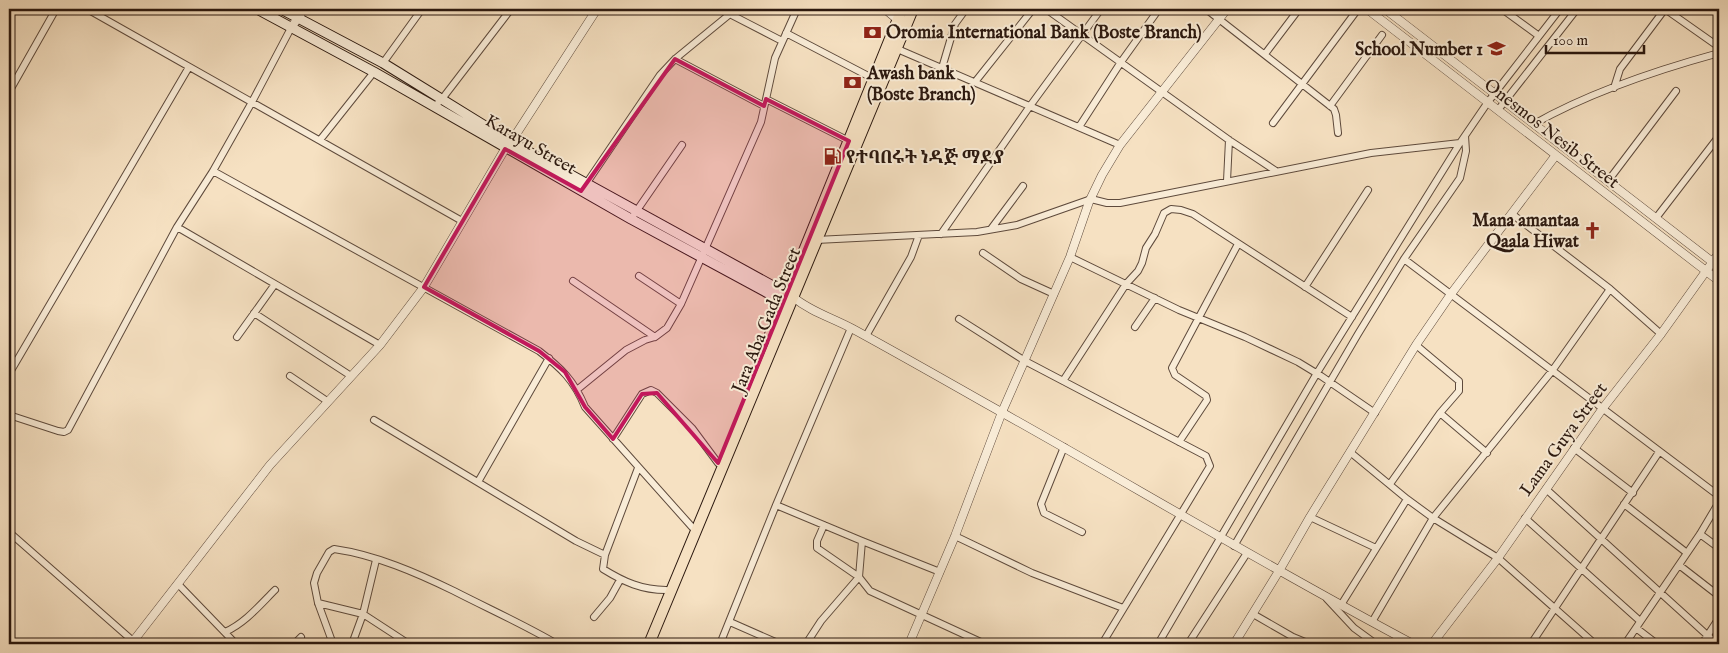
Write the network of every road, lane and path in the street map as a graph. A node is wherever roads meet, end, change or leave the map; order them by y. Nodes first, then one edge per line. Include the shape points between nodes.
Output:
1 (56, 9) edge
2 (87, 9) edge
3 (257, 9) edge
4 (281, 9) edge
5 (304, 9) edge
6 (422, 9) edge
7 (512, 9) edge
8 (598, 9) edge
9 (720, 9) edge
10 (797, 9) edge
11 (885, 9) edge
12 (902, 9) edge
13 (913, 9) edge
14 (966, 9) edge
15 (1033, 9) edge
16 (1046, 9) edge
17 (1101, 9) edge
18 (1159, 9) edge
19 (1206, 9) edge
20 (1228, 9) edge
21 (1299, 9) edge
22 (1358, 9) edge
23 (1367, 9) edge
24 (1385, 9) edge
25 (1502, 9) edge
26 (1560, 9) edge
27 (1577, 9) edge
28 (1665, 9) edge
29 (730, 14) junction
30 (298, 18) junction
31 (898, 20) junction
32 (1219, 20) junction
33 (291, 28) junction
34 (786, 33) junction
35 (1082, 34) junction
36 (1382, 35) dead end
37 (1539, 36) junction
38 (782, 41) junction
39 (1719, 46) edge
40 (895, 48) junction
41 (1719, 53) edge
42 (1265, 54) junction
43 (675, 59) junction
44 (383, 62) junction
45 (1121, 62) junction
46 (189, 67) junction
47 (942, 68) junction
48 (374, 72) junction
49 (874, 79) junction
50 (975, 82) junction
51 (1302, 84) junction
52 (1614, 88) junction
53 (1676, 91) dead end
54 (9, 92) edge
55 (1162, 92) junction
56 (1495, 94) junction
57 (442, 98) junction
58 (1504, 101) junction
59 (252, 102) junction
60 (765, 102) junction
61 (1488, 102) junction
62 (1030, 106) junction
63 (1330, 106) junction
64 (434, 107) junction
65 (1498, 110) junction
66 (1274, 123) dead end
67 (1534, 124) junction
68 (1079, 127) junction
69 (1338, 133) dead end
70 (1464, 136) junction
71 (1719, 136) edge
72 (320, 140) junction
73 (1229, 140) junction
74 (849, 141) junction
75 (1460, 143) junction
76 (1120, 144) junction
77 (508, 145) junction
78 (682, 146) dead end
79 (1556, 155) junction
80 (213, 171) junction
81 (1276, 171) junction
82 (1227, 181) junction
83 (1608, 181) junction
84 (586, 184) junction
85 (1023, 186) dead end
86 (1368, 190) dead end
87 (1090, 201) junction
88 (1512, 214) junction
89 (634, 215) junction
90 (1656, 218) junction
91 (462, 221) junction
92 (177, 227) junction
93 (991, 229) junction
94 (941, 234) junction
95 (919, 235) junction
96 (816, 240) junction
97 (1238, 244) junction
98 (705, 248) junction
99 (983, 253) dead end
100 (1719, 253) edge
101 (701, 257) junction
102 (1070, 257) junction
103 (1404, 259) junction
104 (1716, 264) edge
105 (1706, 271) junction
106 (639, 276) dead end
107 (573, 281) dead end
108 (1719, 281) edge
109 (274, 284) junction
110 (1126, 284) junction
111 (424, 287) junction
112 (1306, 287) junction
113 (1610, 289) junction
114 (1054, 294) junction
115 (1451, 294) junction
116 (1155, 298) junction
117 (788, 299) junction
118 (681, 304) junction
119 (254, 313) junction
120 (1352, 317) junction
121 (1198, 318) junction
122 (959, 319) dead end
123 (1135, 327) dead end
124 (851, 328) junction
125 (1661, 334) junction
126 (237, 336) dead end
127 (866, 336) junction
128 (655, 337) junction
129 (380, 345) junction
130 (1416, 345) junction
131 (549, 358) junction
132 (1025, 361) junction
133 (1552, 371) junction
134 (1317, 373) junction
135 (9, 374) edge
136 (290, 376) dead end
137 (351, 376) junction
138 (1063, 381) junction
139 (1330, 381) junction
140 (578, 389) junction
141 (327, 401) junction
142 (1603, 408) junction
143 (1002, 412) junction
144 (1376, 413) junction
145 (1440, 413) junction
146 (9, 415) edge
147 (374, 420) dead end
148 (613, 439) junction
149 (1179, 442) junction
150 (1064, 447) junction
151 (1574, 448) junction
152 (1350, 452) junction
153 (1659, 452) junction
154 (1487, 453) junction
155 (718, 463) junction
156 (638, 468) junction
157 (478, 482) junction
158 (1390, 484) junction
159 (1546, 489) junction
160 (1633, 493) junction
161 (1719, 496) edge
162 (1407, 499) junction
163 (1719, 502) edge
164 (1624, 504) junction
165 (776, 505) junction
166 (1180, 514) junction
167 (1310, 517) junction
168 (1433, 518) junction
169 (1525, 518) junction
170 (824, 525) junction
171 (692, 527) junction
172 (9, 532) edge
173 (1082, 532) dead end
174 (1700, 534) junction
175 (955, 536) junction
176 (1600, 538) junction
177 (1221, 539) junction
178 (862, 541) junction
179 (1234, 546) junction
180 (1376, 548) junction
181 (1719, 548) edge
182 (1246, 553) junction
183 (1687, 553) junction
184 (605, 555) junction
185 (1498, 558) junction
186 (376, 560) junction
187 (1679, 565) junction
188 (1581, 567) junction
189 (1279, 571) junction
190 (940, 572) junction
191 (860, 577) junction
192 (620, 580) junction
193 (178, 584) junction
194 (275, 590) dead end
195 (666, 590) junction
196 (1660, 593) junction
197 (1325, 596) junction
198 (1719, 596) edge
199 (318, 603) junction
200 (1341, 605) junction
201 (1124, 608) junction
202 (1556, 608) junction
203 (363, 614) junction
204 (1253, 614) junction
205 (921, 615) junction
206 (594, 617) dead end
207 (1719, 618) edge
208 (1640, 621) junction
209 (730, 622) junction
210 (1372, 622) junction
211 (1636, 628) junction
212 (225, 632) junction
213 (1708, 636) junction
214 (301, 637) dead end
215 (1235, 642) edge
216 (132, 643) edge
217 (236, 644) edge
218 (294, 644) edge
219 (333, 644) edge
220 (352, 644) edge
221 (409, 644) edge
222 (557, 644) edge
223 (642, 644) edge
224 (649, 644) edge
225 (720, 644) edge
226 (780, 644) edge
227 (806, 644) edge
228 (909, 644) edge
229 (985, 644) edge
230 (1102, 644) edge
231 (1158, 644) edge
232 (1188, 644) edge
233 (1244, 644) edge
234 (1310, 644) edge
235 (1376, 644) edge
236 (1413, 644) edge
237 (1432, 644) edge
238 (1531, 644) edge
239 (1596, 644) edge
240 (1625, 644) edge
241 (1657, 644) edge
242 (1702, 644) edge
243 (1717, 644) edge

1 - 54 street
2 - 46 street
3 - 33 main road, Karayu Street
4 - 30 main road, Karayu Street
5 - 30 street
6 - 44 street
7 - 57 street
8 - 77 street
9 - 29 street
10 - 34 street
11 - 31 street
12 - 31 main road, Jara Aba Gada Street
13 - 40 main road, Jara Aba Gada Street
14 - 47 street via 955,24
15 - 50 street
16 - 35 street
17 - 35 street
18 - 45 street
19 - 32 street
20 - 32 street
21 - 42 street
22 - 51 street
23 - 61 street, Onesmos Nesib Street
24 - 56 street, Onesmos Nesib Street
25 - 37 street
26 - 37 street
27 - 58 street
28 - 39 street
28 - 52 street via 1620,69
29 - 38 street
29 - 43 street
30 - 33 street
30 - 44 main road, Karayu Street
31 - 49 main road, Jara Aba Gada Street
32 - 42 street
32 - 55 street
33 - 48 main road, Karayu Street
33 - 59 street
34 - 38 street
34 - 49 street
35 - 45 street
35 - 62 street
36 - 63 street
37 - 56 street
38 - 60 street
40 - 47 street
40 - 96 main road, Jara Aba Gada Street
41 - 52 street via 1671,66
42 - 51 street
43 - 60 street
43 - 84 street via 660,75
44 - 57 main road, Karayu Street
45 - 55 street
45 - 68 street
46 - 59 street
46 - 135 street
47 - 50 street
48 - 64 main road, Karayu Street
48 - 72 street
49 - 74 main road, Jara Aba Gada Street
50 - 62 street
51 - 63 street
51 - 66 street
52 - 67 street via 1562,107
53 - 83 street
55 - 73 street
55 - 76 street
56 - 58 street, Onesmos Nesib Street
56 - 61 street
57 - 64 street
57 - 77 main road, Karayu Street
58 - 65 street
58 - 67 street, Onesmos Nesib Street
59 - 72 street
59 - 80 street
60 - 74 street
60 - 98 street via 761,122
61 - 65 street, Onesmos Nesib Street
61 - 70 street
62 - 68 street
62 - 94 street
63 - 69 street via 1336,115
64 - 77 main road, Karayu Street
65 - 79 street, Onesmos Nesib Street
67 - 83 street, Onesmos Nesib Street
68 - 76 street
70 - 75 street
70 - 103 street via 1466,151 1460,178
71 - 90 street
72 - 91 street
73 - 81 street
73 - 82 street
74 - 117 main road, Jara Aba Gada Street
75 - 81 street via 1370,153
75 - 120 street
76 - 87 street
77 - 84 main road, Karayu Street
77 - 89 main road, Karayu Street
77 - 91 street
78 - 89 street
79 - 88 street
79 - 105 street, Onesmos Nesib Street
80 - 92 street
80 - 111 street
81 - 82 street
82 - 87 street via 1120,203
83 - 90 street, Onesmos Nesib Street
84 - 89 main road, Karayu Street
85 - 93 street
86 - 112 street
87 - 93 street via 1017,225
87 - 102 street
88 - 113 street
88 - 115 street
89 - 98 main road, Karayu Street
89 - 101 main road, Karayu Street
90 - 104 street, Onesmos Nesib Street
91 - 111 street
92 - 109 street
92 - 146 street via 68,430 58,432
93 - 94 street
94 - 95 street
95 - 96 street
95 - 127 street via 911,257
96 - 117 main road, Jara Aba Gada Street
97 - 110 street via 1193,214 1171,208 1164,213 1138,271
97 - 112 street
97 - 121 street
98 - 101 street
98 - 117 main road, Karayu Street
99 - 114 street via 1021,279
100 - 104 street, Lama Guya Street
101 - 117 main road, Karayu Street
101 - 118 street
102 - 110 street
102 - 114 street
103 - 115 street
103 - 139 street
104 - 105 street, Lama Guya Street
105 - 108 street, Onesmos Nesib Street
105 - 125 street, Lama Guya Street
106 - 118 street
107 - 128 street
109 - 119 street
109 - 129 street
110 - 116 street
110 - 138 street
111 - 129 street
111 - 131 street via 540,350
112 - 120 street
113 - 125 street
113 - 133 street
114 - 132 street
115 - 130 street
115 - 133 street
116 - 121 street
116 - 123 street
117 - 124 street
117 - 155 main road, Jara Aba Gada Street
117 - 224 main road, Jara Aba Gada Street
118 - 128 street via 666,328
119 - 126 street
119 - 137 street
120 - 134 street
121 - 134 street
121 - 149 street via 1172,368 1175,376 1206,396 1207,400
122 - 132 street
124 - 127 street
124 - 165 street
125 - 142 street, Lama Guya Street
127 - 143 street
128 - 140 street via 626,350
129 - 137 street
130 - 144 street
130 - 145 street via 1459,381 1459,391
131 - 140 street
131 - 157 street
132 - 138 street
132 - 143 street
133 - 142 street
133 - 154 street
134 - 139 street
134 - 177 street
136 - 141 street
137 - 141 street
138 - 149 street
139 - 144 street
139 - 179 street
140 - 148 street via 585,407
141 - 193 street via 270,465
142 - 151 street, Lama Guya Street
142 - 153 street
143 - 150 street
143 - 175 street
144 - 152 street
145 - 154 street
145 - 158 street
147 - 157 street
148 - 155 street via 642,394 651,390 692,428
148 - 156 street
149 - 166 street via 1206,456 1210,466
150 - 166 street
150 - 173 street via 1041,509
151 - 159 street, Lama Guya Street
151 - 160 street
152 - 158 street
152 - 167 street
153 - 160 street
153 - 161 street
154 - 168 street
155 - 171 main road, Jara Aba Gada Street
156 - 171 street
156 - 184 street
157 - 184 street
158 - 162 street
159 - 169 street, Lama Guya Street
159 - 176 street
160 - 164 street
162 - 168 street
162 - 180 street
163 - 174 street
164 - 176 street
164 - 183 street
165 - 170 street
165 - 209 street
166 - 177 street
166 - 201 street
167 - 180 street
167 - 189 street
168 - 185 street
168 - 210 street
169 - 185 street, Lama Guya Street
169 - 188 street
170 - 178 street
170 - 191 street via 817,548
171 - 195 main road, Jara Aba Gada Street
172 - 216 street
174 - 181 street
174 - 183 street
175 - 190 street
175 - 201 street via 1032,573
176 - 188 street
176 - 196 street
177 - 179 street
177 - 231 street
178 - 190 street
178 - 191 street
179 - 182 street
180 - 200 street
182 - 189 street
182 - 232 street
183 - 187 street
184 - 192 street via 603,570
185 - 202 street
185 - 237 street, Lama Guya Street
186 - 199 street via 343,550 329,552 314,583
186 - 203 street
186 - 222 street via 426,577
187 - 196 street
187 - 198 street
188 - 202 street
188 - 208 street
189 - 197 street
189 - 204 street
190 - 205 street
191 - 205 street via 870,591
191 - 227 street via 820,621
192 - 195 street via 643,588
192 - 206 street
193 - 212 street
193 - 216 street
194 - 212 street via 250,616
195 - 223 main road, Jara Aba Gada Street
196 - 208 street
196 - 213 street
197 - 200 street
197 - 235 street via 1354,628
199 - 203 street
199 - 219 street
200 - 210 street
201 - 230 street
202 - 238 street
202 - 239 street
203 - 220 street
203 - 221 street
204 - 215 street
204 - 234 street
205 - 228 street
205 - 229 street
207 - 213 street
208 - 211 street
209 - 225 street
209 - 226 street
210 - 236 street
211 - 240 street
211 - 241 street
212 - 217 street
213 - 242 street
213 - 243 street
214 - 218 street
215 - 233 street

